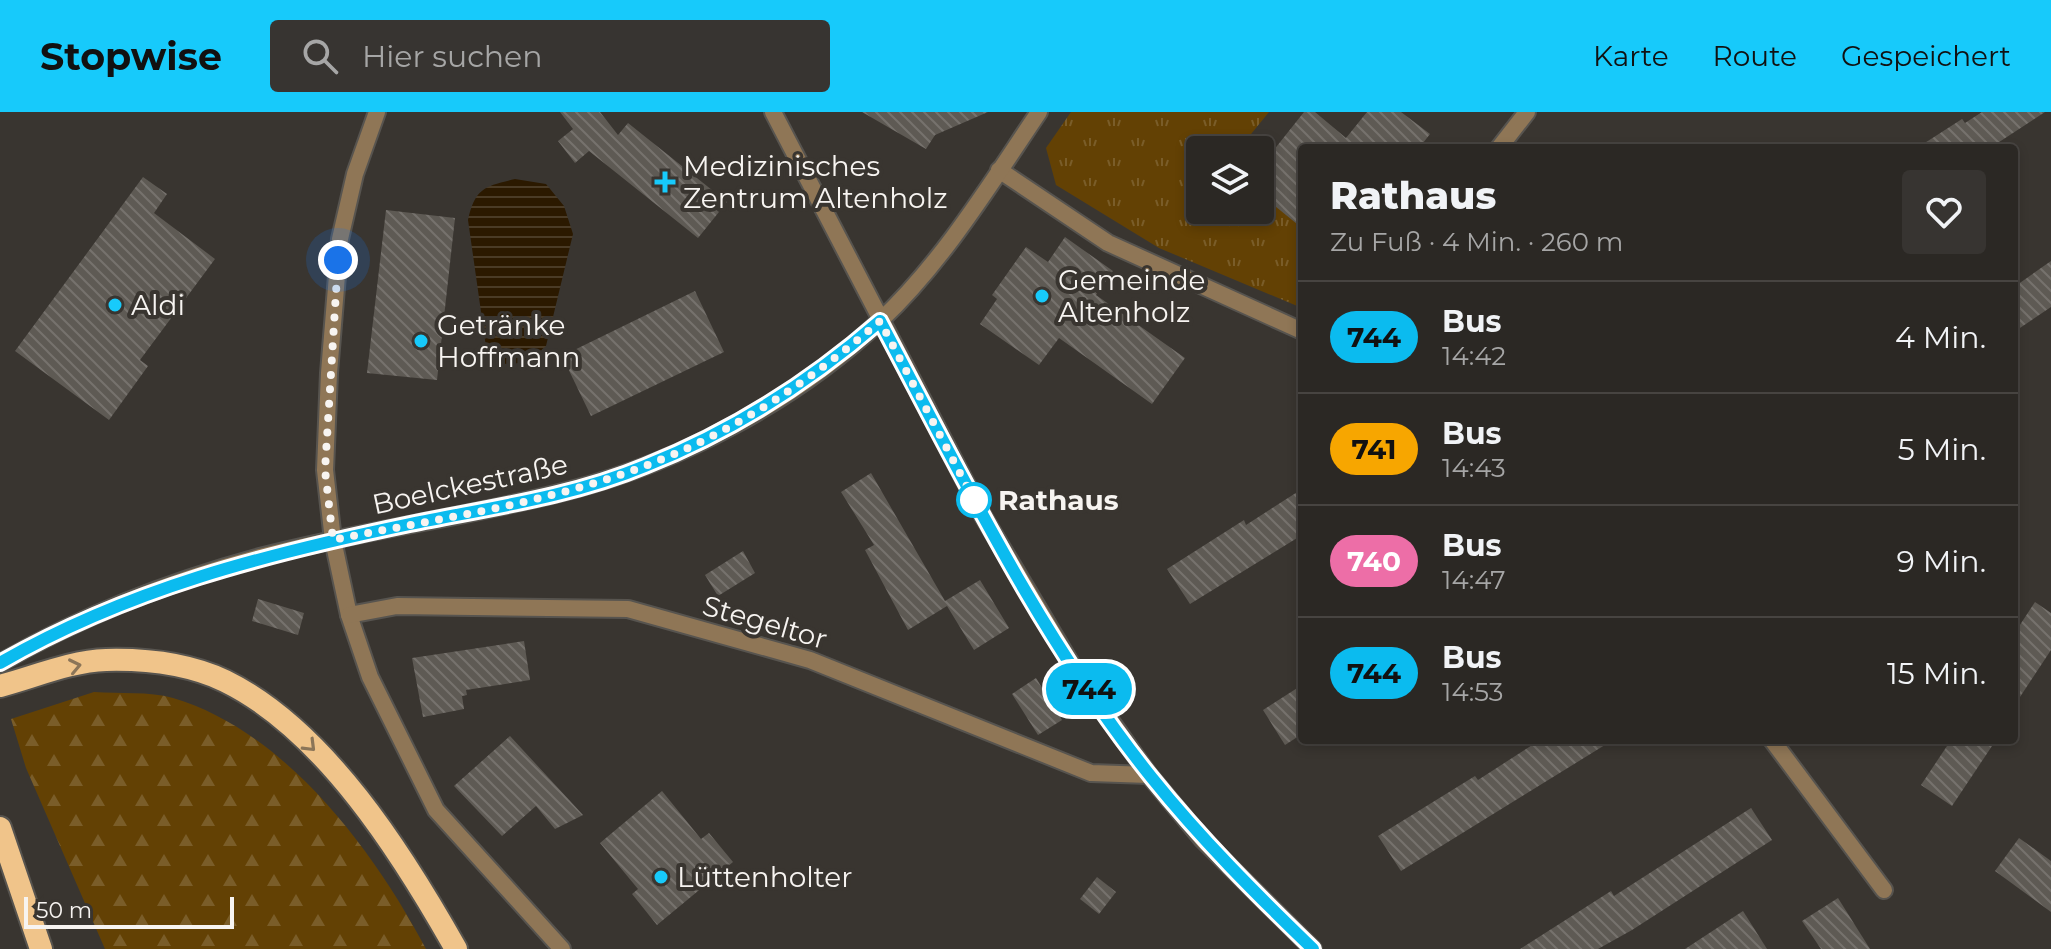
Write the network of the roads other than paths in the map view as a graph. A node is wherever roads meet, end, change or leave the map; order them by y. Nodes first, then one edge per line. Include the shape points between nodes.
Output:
1 (377, 112) edge
2 (773, 112) edge
3 (1039, 112) edge
4 (1527, 112) edge
5 (1502, 144) edge
6 (999, 170) junction
7 (880, 321) junction
8 (1298, 329) edge
9 (333, 540) junction
10 (349, 615) junction
11 (0, 663) edge
12 (0, 686) edge
13 (1775, 744) edge
14 (1149, 775) junction
15 (0, 828) edge
16 (1884, 890) dead end
17 (41, 949) edge
18 (456, 949) edge
19 (562, 949) edge
20 (1313, 949) edge

1 - 9 street via 340,239 325,470
2 - 7 street
3 - 6 street, Boelckestraße
4 - 5 street
6 - 7 street, Boelckestraße via 935,258
6 - 8 street via 1108,243
7 - 9 street, Boelckestraße via 788,391 644,467 571,490
7 - 14 street via 983,516 1076,672
9 - 10 street
9 - 11 street, Boelckestraße via 140,595
10 - 14 street, Stegeltor via 397,606 628,609 810,660 1091,773
10 - 19 street via 370,677 436,810
12 -> 18 highway via 102,660 183,667 224,681 285,722 337,773 413,878
13 - 16 street
14 - 20 street via 1203,840
15 - 17 highway

